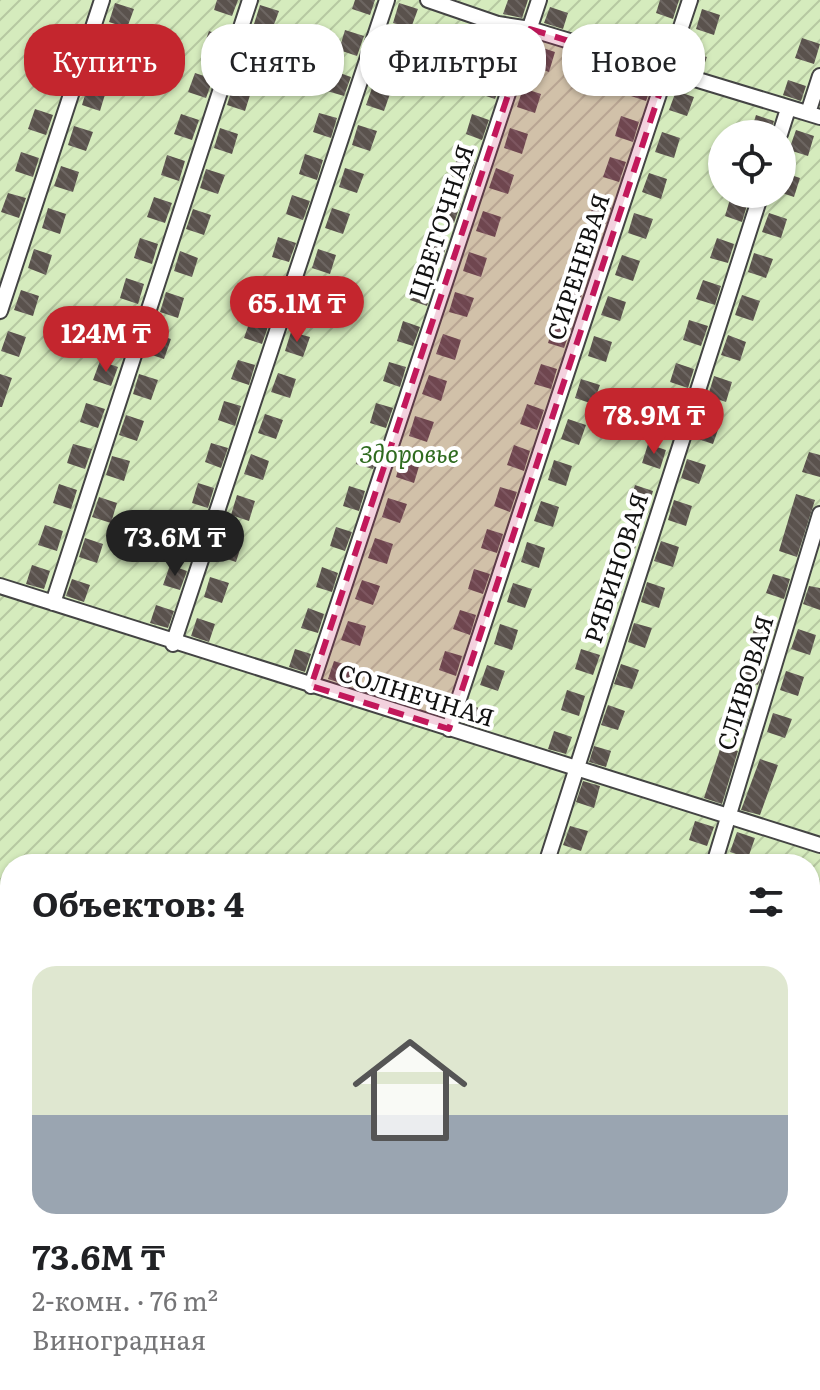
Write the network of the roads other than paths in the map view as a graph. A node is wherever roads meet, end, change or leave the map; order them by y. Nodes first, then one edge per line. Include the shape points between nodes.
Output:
1 (102, 0) edge
2 (250, 0) edge
3 (387, 0) edge
4 (428, 0) edge
5 (539, 0) edge
6 (690, 0) edge
7 (498, 24) edge
8 (532, 24) edge
9 (682, 24) edge
10 (820, 76) edge
11 (705, 83) edge
12 (508, 96) edge
13 (659, 96) edge
14 (788, 109) junction
15 (814, 115) edge
16 (784, 120) edge
17 (756, 208) edge
18 (0, 311) edge
19 (820, 514) edge
20 (0, 586) edge
21 (53, 603) junction
22 (173, 644) junction
23 (311, 686) junction
24 (449, 729) junction
25 (575, 770) junction
26 (729, 817) junction
27 (820, 845) edge
28 (549, 854) edge
29 (717, 854) edge

1 - 18 street
2 - 21 street
3 - 22 street
4 - 7 street
5 - 8 street, ЦВЕТОЧНАЯ
6 - 9 street, СИРЕНЕВАЯ
10 - 15 street
11 - 14 street
12 - 23 street, ЦВЕТОЧНАЯ
13 - 24 street, СИРЕНЕВАЯ
14 - 15 street
14 - 16 street
17 - 25 street, РЯБИНОВАЯ
19 - 26 street, СЛИВОВАЯ
20 - 21 street, СОЛНЕЧНАЯ
21 - 22 street, СОЛНЕЧНАЯ
22 - 23 street, СОЛНЕЧНАЯ
23 - 24 street, СОЛНЕЧНАЯ
24 - 25 street, СОЛНЕЧНАЯ
25 - 26 street, СОЛНЕЧНАЯ
25 - 28 street, РЯБИНОВАЯ
26 - 27 street, СОЛНЕЧНАЯ
26 - 29 street, СЛИВОВАЯ

